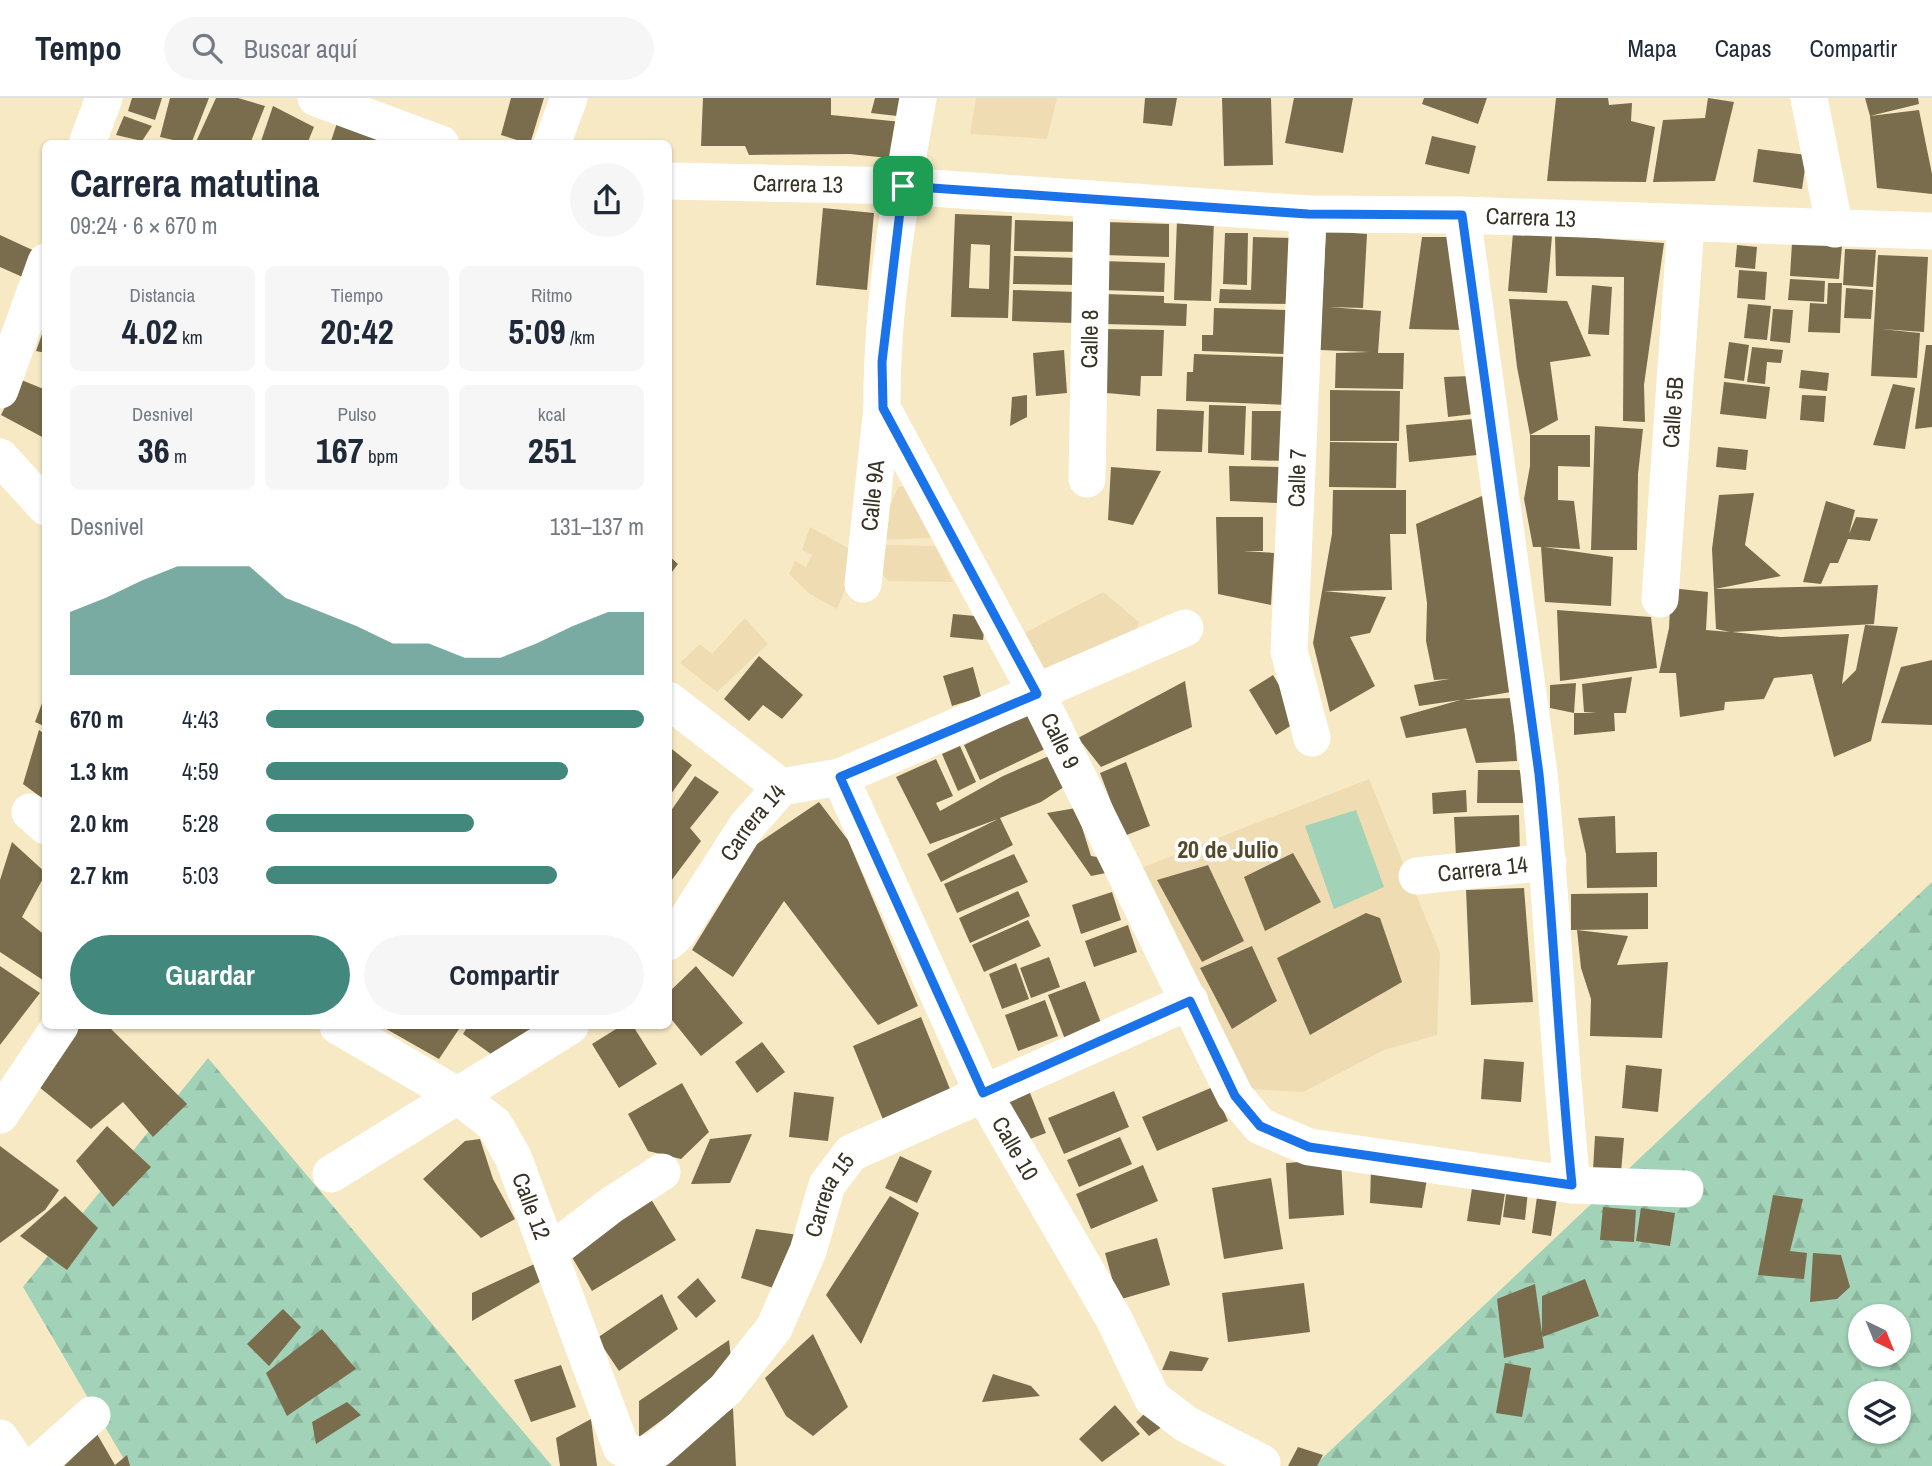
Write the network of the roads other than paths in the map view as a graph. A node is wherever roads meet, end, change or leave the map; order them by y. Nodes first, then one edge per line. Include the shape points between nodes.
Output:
1 (104, 98) edge
2 (316, 98) edge
3 (569, 98) edge
4 (918, 98) edge
5 (1809, 98) edge
6 (89, 140) edge
7 (430, 140) edge
8 (553, 140) edge
9 (672, 181) edge
10 (903, 186) junction
11 (1092, 199) junction
12 (1308, 214) junction
13 (1462, 215) junction
14 (1686, 223) junction
15 (1835, 229) junction
16 (1932, 231) edge
17 (42, 273) edge
18 (0, 390) edge
19 (883, 408) junction
20 (0, 457) edge
21 (1087, 480) dead end
22 (42, 503) edge
23 (863, 584) dead end
24 (1660, 599) dead end
25 (1185, 628) dead end
26 (1037, 694) junction
27 (672, 704) edge
28 (1312, 738) dead end
29 (840, 777) junction
30 (781, 787) junction
31 (1548, 862) junction
32 (1417, 876) dead end
33 (672, 938) edge
34 (1190, 1001) junction
35 (58, 1029) edge
36 (343, 1029) edge
37 (565, 1029) edge
38 (983, 1093) junction
39 (458, 1096) junction
40 (0, 1115) edge
41 (662, 1172) dead end
42 (331, 1174) dead end
43 (1572, 1185) junction
44 (1685, 1189) dead end
45 (548, 1253) junction
46 (92, 1415) dead end
47 (0, 1438) edge
48 (636, 1457) joint
49 (1262, 1463) dead end
50 (19, 1466) edge
51 (35, 1466) edge

1 - 6 street
2 - 7 street
3 - 8 street
4 - 10 street, Calle 9
5 - 15 street
9 - 10 street, Carrera 13
10 - 11 street, Carrera 13
10 - 19 street, Calle 9 via 882,362
11 - 12 street, Carrera 13
11 - 21 street, Calle 8
12 - 13 street, Carrera 13
12 - 28 street, Calle 7 via 1289,651
13 - 14 street, Carrera 13
13 - 31 street
14 - 15 street, Carrera 13
14 - 24 street, Calle 5B
15 - 16 street, Carrera 13
17 - 18 street
19 - 23 street, Calle 9A
19 - 26 street, Calle 9
20 - 22 street
25 - 26 street, Carrera 14
26 - 29 street, Carrera 14
26 - 34 street, Calle 9
27 - 30 street
29 - 30 street, Carrera 14
29 - 38 street, Calle 10
30 - 33 street, Carrera 14 via 746,827
31 - 32 street, Carrera 14
31 - 43 street via 1558,1044
34 - 38 street, Carrera 15
34 - 43 street, Calle 9 via 1235,1096 1260,1126 1309,1147
35 - 40 street
36 - 39 street, Calle 12
37 - 39 street
38 - 48 street, Carrera 15 via 851,1153 827,1185 808,1251 774,1328 726,1389 657,1448
38 - 49 street, Calle 10 via 1114,1319 1152,1398 1186,1424
39 - 42 street
39 - 45 street, Calle 12 via 494,1124 513,1157
41 - 45 street
43 - 44 street
45 - 48 street, Calle 12 via 621,1447
46 - 51 street
47 - 50 street

